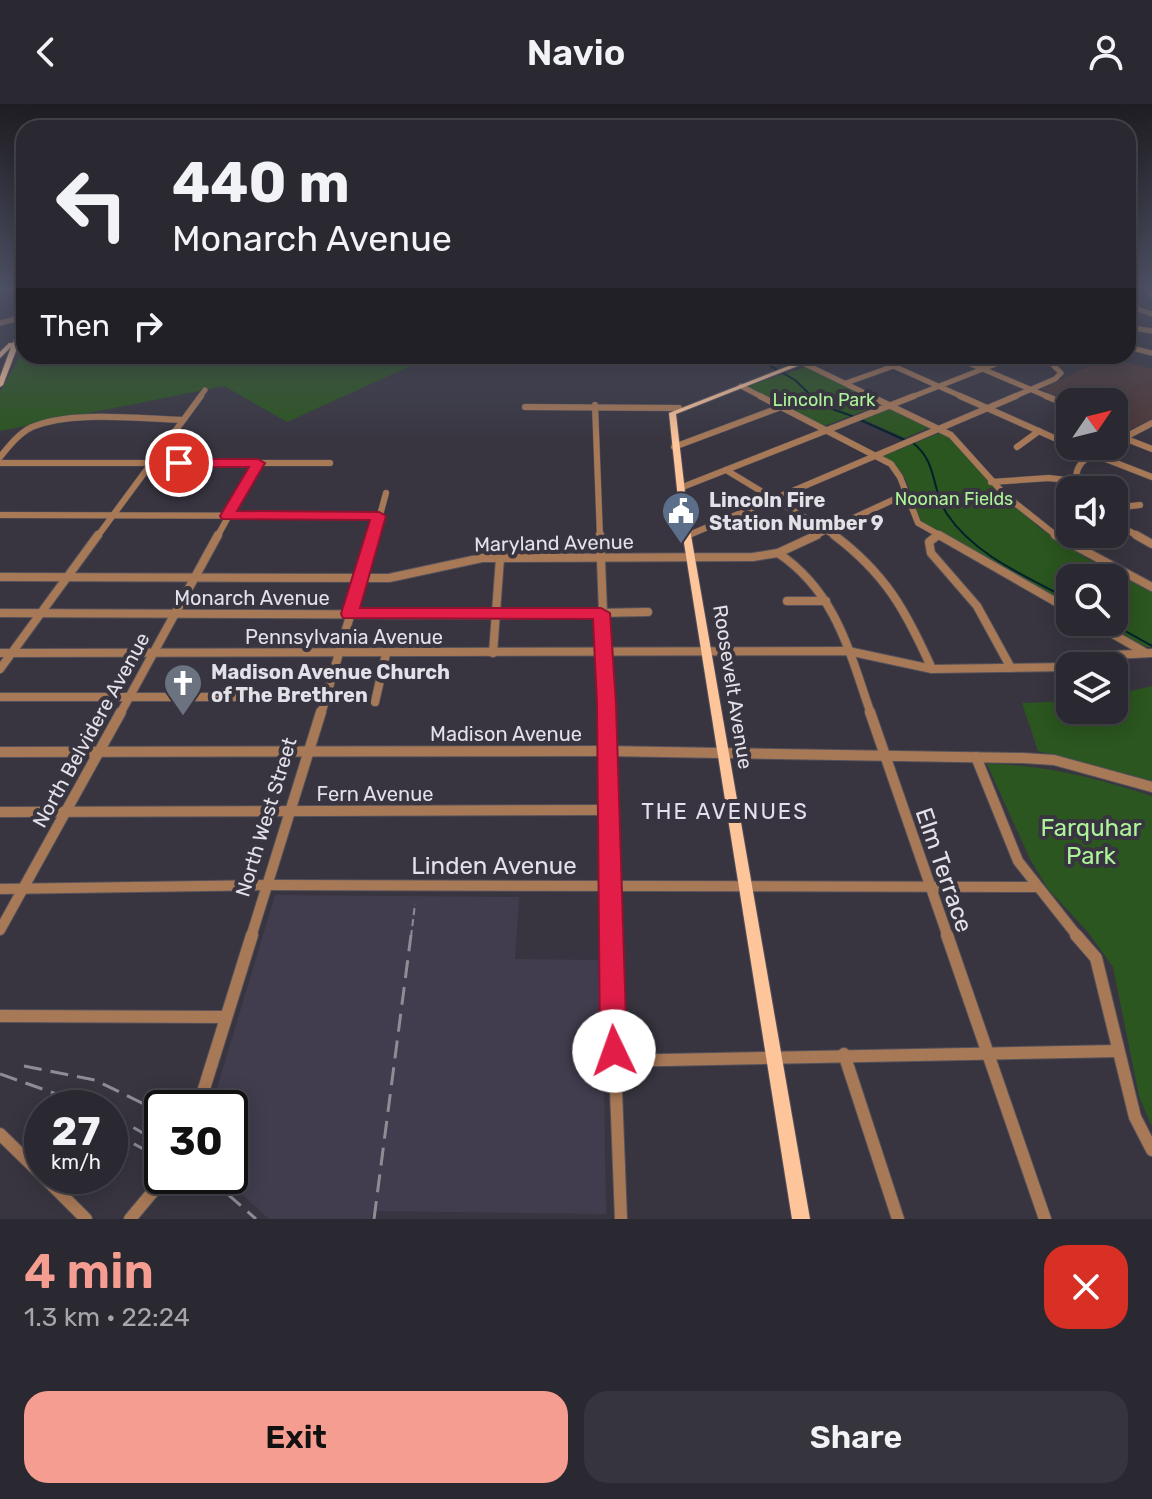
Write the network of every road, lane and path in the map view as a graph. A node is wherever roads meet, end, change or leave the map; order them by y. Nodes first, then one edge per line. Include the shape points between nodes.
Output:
1 (13, 339) edge
2 (16, 339) edge
3 (11, 344) junction
4 (0, 356) edge
5 (809, 364) joint
6 (889, 364) edge
7 (899, 364) edge
8 (972, 364) edge
9 (996, 364) edge
10 (1052, 364) edge
11 (893, 366) junction
12 (984, 369) junction
13 (0, 373) edge
14 (846, 383) junction
15 (0, 385) edge
16 (741, 386) junction
17 (938, 386) junction
18 (1034, 389) junction
19 (205, 390) dead end
20 (1056, 399) edge
21 (595, 405) junction
22 (891, 405) junction
23 (525, 407) dead end
24 (781, 407) junction
25 (679, 408) junction
26 (988, 408) junction
27 (183, 420) junction
28 (1152, 423) edge
29 (938, 428) junction
30 (826, 430) junction
31 (1039, 431) junction
32 (1128, 435) edge
33 (1056, 438) edge
34 (1128, 440) edge
35 (674, 447) junction
36 (1017, 447) dead end
37 (1152, 449) edge
38 (876, 455) junction
39 (0, 460) edge
40 (1107, 460) edge
41 (152, 463) junction
42 (258, 463) junction
43 (330, 463) dead end
44 (726, 470) junction
45 (1152, 477) edge
46 (1056, 479) edge
47 (991, 482) junction
48 (680, 488) junction
49 (386, 493) dead end
50 (906, 494) junction
51 (776, 498) junction
52 (1140, 505) dead end
53 (1128, 506) edge
54 (0, 515) edge
55 (114, 515) junction
56 (227, 516) junction
57 (379, 516) junction
58 (826, 531) junction
59 (1128, 531) edge
60 (689, 535) junction
61 (938, 535) junction
62 (1152, 544) edge
63 (778, 553) junction
64 (599, 557) junction
65 (693, 557) junction
66 (500, 558) junction
67 (0, 577) edge
68 (68, 577) junction
69 (195, 577) junction
70 (363, 577) junction
71 (1152, 587) edge
72 (787, 601) dead end
73 (826, 601) junction
74 (1056, 602) edge
75 (648, 612) dead end
76 (0, 613) edge
77 (42, 613) junction
78 (601, 613) junction
79 (175, 614) junction
80 (349, 614) junction
81 (498, 615) junction
82 (1118, 636) edge
83 (707, 651) junction
84 (848, 651) junction
85 (0, 653) edge
86 (12, 653) junction
87 (493, 653) junction
88 (604, 653) junction
89 (1149, 653) edge
90 (154, 654) junction
91 (337, 654) junction
92 (386, 654) junction
93 (1128, 654) edge
94 (1056, 667) edge
95 (1011, 668) junction
96 (0, 669) edge
97 (932, 669) junction
98 (0, 697) edge
99 (129, 697) junction
100 (324, 697) junction
101 (375, 702) dead end
102 (605, 751) junction
103 (0, 752) edge
104 (100, 752) junction
105 (308, 753) junction
106 (724, 753) junction
107 (883, 755) junction
108 (976, 757) junction
109 (1152, 787) edge
110 (606, 810) junction
111 (0, 812) edge
112 (290, 813) junction
113 (67, 814) junction
114 (266, 885) junction
115 (745, 885) junction
116 (608, 886) junction
117 (929, 886) junction
118 (1036, 887) junction
119 (0, 889) edge
120 (21, 889) junction
121 (0, 930) edge
122 (0, 1016) edge
123 (225, 1017) junction
124 (1118, 1051) junction
125 (844, 1054) junction
126 (987, 1055) junction
127 (775, 1057) junction
128 (614, 1061) junction
129 (203, 1090) edge
130 (0, 1134) edge
131 (1152, 1150) edge
132 (24, 1158) edge
133 (60, 1194) edge
134 (151, 1194) edge
135 (86, 1219) edge
136 (130, 1219) edge
137 (621, 1219) edge
138 (801, 1219) edge
139 (898, 1219) edge
140 (1045, 1219) edge

1 - 3 main road
2 - 15 main road
3 - 4 main road
3 - 13 main road
5 - 14 street
5 - 16 main road
6 - 11 street
7 - 11 street
8 - 12 street
9 - 12 street
10 - 18 street via 1061,373
11 - 14 street
11 - 17 street
12 - 17 street
12 - 18 street
14 - 22 street
16 - 24 street
16 - 25 main road
17 - 22 street
17 - 26 street
18 - 20 street
18 - 26 street
19 - 27 street
21 - 23 street
21 - 25 street
21 - 64 street
22 - 29 street
22 - 30 street
24 - 30 street
24 - 35 street
25 - 35 main road, Roosevelt Avenue via 672,413
26 - 29 street
26 - 31 street
27 - 39 street via 44,424 25,431
27 - 41 street
28 - 32 street
29 - 38 street
29 - 47 street via 961,442
30 - 38 street
30 - 44 street
31 - 33 street
31 - 36 street
34 - 37 street
35 - 48 main road, Roosevelt Avenue
38 - 50 street via 898,471
38 - 51 street
39 - 41 street
40 - 45 street
41 - 42 street
41 - 55 street
42 - 43 street
42 - 56 street, North Belvidere Avenue
44 - 48 street
44 - 51 street
46 - 47 street
47 - 71 street via 1055,535
48 - 60 main road, Roosevelt Avenue
49 - 57 street, North West Street
50 - 58 street, Maryland Avenue
50 - 61 street via 918,523
51 - 58 street
51 - 60 street
52 - 53 street
54 - 55 street
55 - 56 street
55 - 68 street
56 - 57 street
56 - 69 street, North Belvidere Avenue
57 - 70 street, North West Street
58 - 63 street, Maryland Avenue
58 - 97 street via 854,550 889,586
59 - 62 street
60 - 65 main road, Roosevelt Avenue
61 - 74 street
61 - 95 street via 927,547 977,606
63 - 65 street, Maryland Avenue
63 - 73 street, Elm Terrace via 811,578
64 - 65 street, Maryland Avenue
64 - 66 street, Maryland Avenue
64 - 78 street
65 - 83 main road, Roosevelt Avenue
66 - 70 street, Maryland Avenue via 389,578
66 - 81 street
67 - 68 street, Maryland Avenue
68 - 69 street, Maryland Avenue
68 - 77 street
69 - 70 street, Maryland Avenue
69 - 79 street, North Belvidere Avenue
70 - 80 street, North West Street
72 - 73 street
73 - 84 street, Elm Terrace
75 - 78 street, Monarch Avenue
76 - 77 street, Monarch Avenue
77 - 79 street, Monarch Avenue
77 - 86 street
78 - 81 street, Monarch Avenue
78 - 88 street
79 - 80 street, Monarch Avenue
79 - 90 street, North Belvidere Avenue
80 - 81 street, Monarch Avenue
80 - 91 street, North West Street
81 - 87 street
82 - 89 street
83 - 84 street, Pennsylvania Avenue
83 - 88 street, Pennsylvania Avenue
83 - 106 main road, Roosevelt Avenue
84 - 97 street, Pennsylvania Avenue
84 - 107 street, Elm Terrace
85 - 86 street, Pennsylvania Avenue
86 - 90 street, Pennsylvania Avenue
86 - 96 street
87 - 88 street, Pennsylvania Avenue
87 - 92 street, Pennsylvania Avenue
88 - 102 street
89 - 93 street, Pennsylvania Avenue
90 - 91 street, Pennsylvania Avenue
90 - 99 street, North Belvidere Avenue
91 - 92 street, Pennsylvania Avenue
91 - 100 street, North West Street
92 - 101 street
94 - 95 street, Pennsylvania Avenue
95 - 97 street, Pennsylvania Avenue
98 - 99 street
99 - 100 street
99 - 104 street, North Belvidere Avenue
100 - 105 street, North West Street
102 - 105 street, Madison Avenue
102 - 106 street, Madison Avenue
102 - 110 street
103 - 104 street, Madison Avenue
104 - 105 street, Madison Avenue
104 - 113 street, North Belvidere Avenue
105 - 112 street, North West Street
106 - 107 street, Madison Avenue
106 - 115 main road, Roosevelt Avenue
107 - 108 street, Madison Avenue
107 - 117 street, Elm Terrace
108 - 109 street, Madison Avenue via 1054,760
108 - 118 street via 1018,861
110 - 112 street, Fern Avenue
110 - 116 street
111 - 113 street, Fern Avenue
112 - 113 street, Fern Avenue
112 - 114 street, North West Street
113 - 120 street, North Belvidere Avenue
114 - 116 street, Linden Avenue
114 - 120 street, Linden Avenue
114 - 123 street, North West Street
115 - 116 street, Linden Avenue
115 - 117 street, Linden Avenue
115 - 127 main road, Roosevelt Avenue
116 - 128 street
117 - 118 street, Linden Avenue
117 - 126 street, Elm Terrace
118 - 124 street via 1096,958
119 - 120 street, Linden Avenue
120 - 121 street, North Belvidere Avenue
122 - 123 street
123 - 129 street, North West Street
124 - 126 street
124 - 131 street via 1135,1117
125 - 126 street
125 - 127 street
125 - 139 street
126 - 140 street, Elm Terrace
127 - 128 street
127 - 138 main road, Roosevelt Avenue
128 - 137 street
130 - 132 street
133 - 135 street
134 - 136 street

